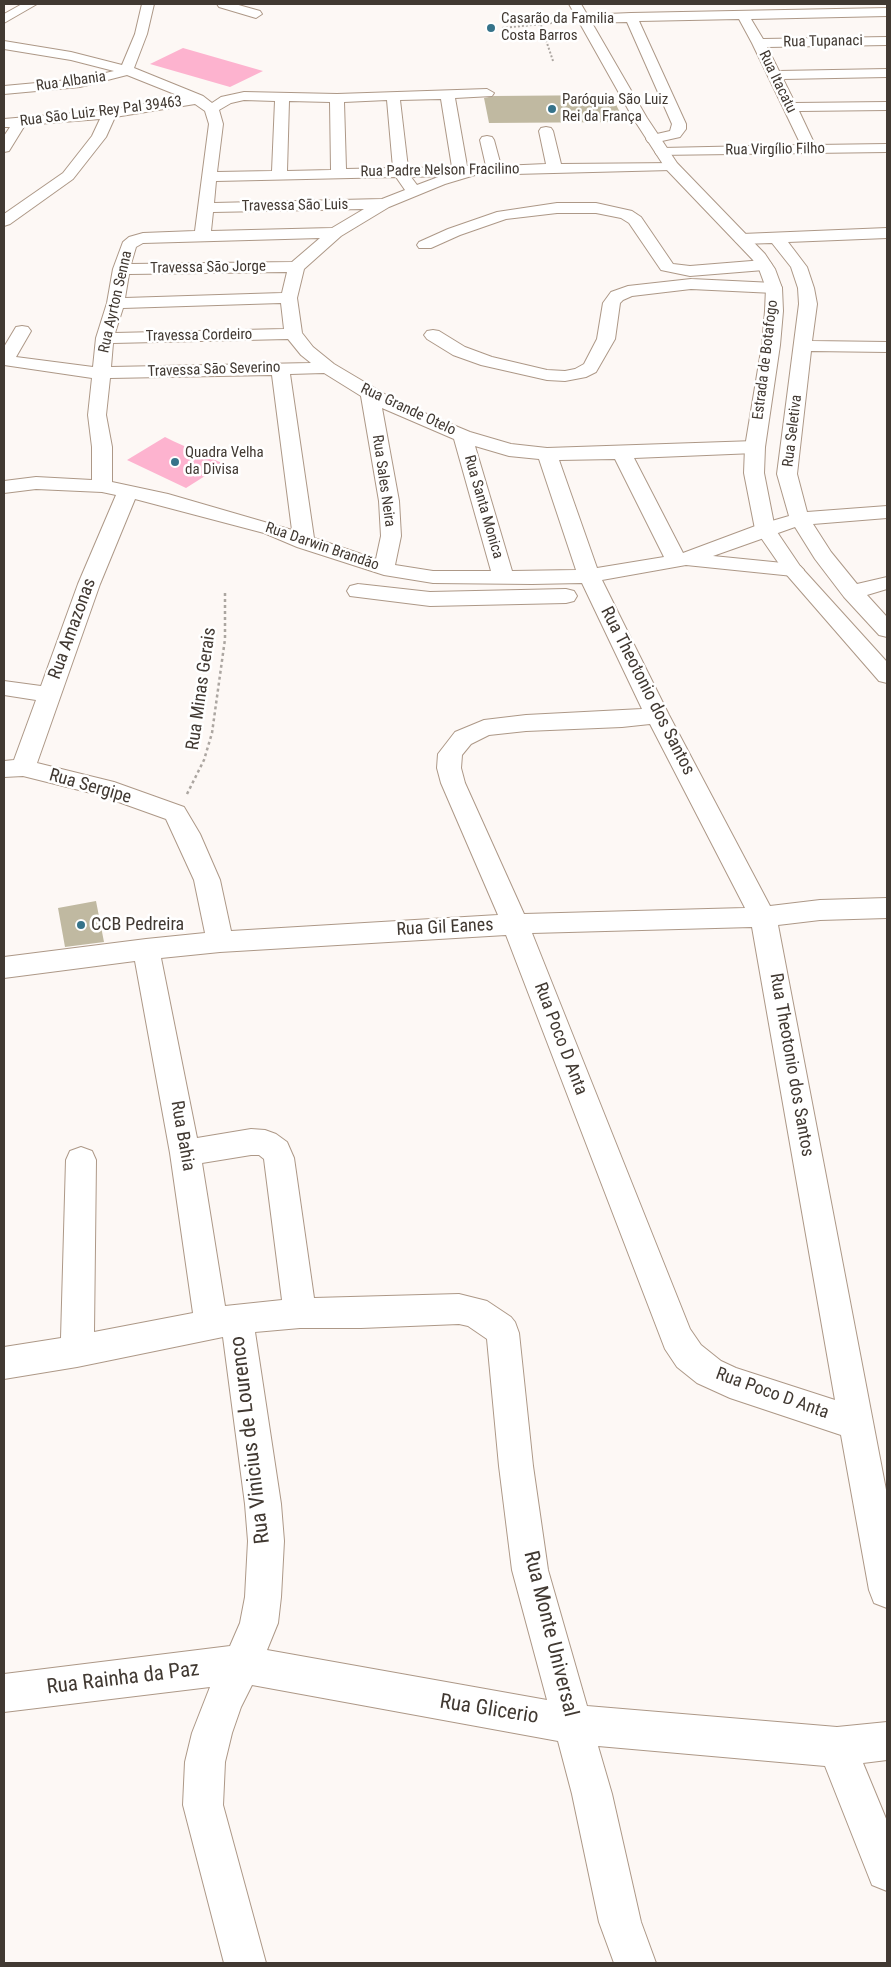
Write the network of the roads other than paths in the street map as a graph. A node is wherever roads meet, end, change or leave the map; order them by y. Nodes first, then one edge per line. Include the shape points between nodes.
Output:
1 (30, 4) edge
2 (148, 4) edge
3 (223, 4) edge
4 (575, 4) edge
5 (887, 12) edge
6 (256, 14) dead end
7 (742, 16) junction
8 (631, 17) junction
9 (583, 19) junction
10 (4, 20) edge
11 (887, 41) edge
12 (759, 43) junction
13 (4, 45) edge
14 (128, 70) junction
15 (887, 73) edge
16 (774, 76) junction
17 (4, 90) edge
18 (487, 93) dead end
19 (447, 94) junction
20 (393, 96) junction
21 (282, 98) junction
22 (336, 98) junction
23 (198, 99) junction
24 (887, 106) edge
25 (790, 107) junction
26 (109, 114) junction
27 (214, 117) junction
28 (4, 123) edge
29 (19, 123) junction
30 (546, 131) dead end
31 (487, 140) dead end
32 (4, 148) edge
33 (887, 148) edge
34 (810, 149) junction
35 (662, 152) junction
36 (554, 168) junction
37 (477, 170) junction
38 (400, 172) junction
39 (340, 173) junction
40 (278, 175) junction
41 (209, 178) junction
42 (413, 192) junction
43 (384, 204) junction
44 (205, 208) junction
45 (4, 220) edge
46 (335, 233) junction
47 (887, 233) edge
48 (202, 236) junction
49 (778, 238) junction
50 (742, 239) junction
51 (425, 245) dead end
52 (764, 265) junction
53 (296, 267) junction
54 (121, 269) junction
55 (774, 288) junction
56 (289, 298) junction
57 (116, 303) junction
58 (22, 331) dead end
59 (293, 334) junction
60 (433, 335) dead end
61 (105, 338) junction
62 (805, 346) junction
63 (887, 347) edge
64 (4, 360) edge
65 (280, 368) junction
66 (328, 368) junction
67 (101, 373) junction
68 (370, 394) junction
69 (463, 436) junction
70 (755, 447) junction
71 (622, 453) junction
72 (547, 454) junction
73 (7, 480) edge
74 (102, 486) junction
75 (128, 491) junction
76 (758, 494) junction
77 (887, 512) edge
78 (800, 519) junction
79 (764, 529) junction
80 (304, 543) junction
81 (681, 559) junction
82 (384, 569) junction
83 (793, 570) junction
84 (503, 578) junction
85 (887, 583) edge
86 (594, 585) junction
87 (358, 591) dead end
88 (852, 592) junction
89 (887, 630) edge
90 (887, 676) edge
91 (4, 688) edge
92 (49, 695) junction
93 (657, 715) junction
94 (13, 769) edge
95 (887, 908) edge
96 (763, 917) junction
97 (515, 924) junction
98 (220, 942) junction
99 (146, 949) junction
100 (4, 968) edge
101 (185, 1153) junction
102 (81, 1160) dead end
103 (300, 1314) junction
104 (224, 1322) junction
105 (76, 1351) junction
106 (4, 1363) edge
107 (857, 1424) junction
108 (887, 1590) edge
109 (242, 1664) junction
110 (4, 1693) edge
111 (572, 1724) junction
112 (887, 1741) edge
113 (837, 1747) junction
114 (887, 1870) edge
115 (245, 1963) edge
116 (635, 1963) edge

1 - 10 street
2 - 14 street, Rua Albania
3 - 6 street
4 - 9 street, Estrada de Botafogo
5 - 7 street
7 - 8 street
7 - 12 street, Rua Itacatu
8 - 9 street
8 - 35 street via 679,124 679,129
9 - 35 street, Estrada de Botafogo
11 - 12 street, Rua Tupanaci
12 - 16 street, Rua Itacatu
13 - 14 street
14 - 17 street, Rua Albania via 80,83
14 - 23 street
15 - 16 street
16 - 25 street, Rua Itacatu
18 - 19 street
19 - 20 street
19 - 37 street
20 - 22 street
20 - 38 street
21 - 22 street
21 - 27 street via 233,98
21 - 40 street
22 - 39 street
23 - 26 street, Rua Sāo Luiz Rey Pal 39463
23 - 27 street
24 - 25 street
25 - 34 street, Rua Itacatu
26 - 29 street, Rua Sāo Luiz Rey Pal 39463
26 - 45 street via 99,137 68,176
27 - 41 street
28 - 29 street, Rua Sāo Luiz Rey Pal 39463
29 - 32 street
30 - 36 street
31 - 37 street
33 - 34 street, Rua Virgílio Filho
34 - 35 street, Rua Virgílio Filho
35 - 36 street, Rua Padre Nelson Fracilino
35 - 50 street, Estrada de Botafogo
36 - 37 street, Rua Padre Nelson Fracilino
37 - 38 street, Rua Padre Nelson Fracilino
37 - 42 street
38 - 39 street, Rua Padre Nelson Fracilino
38 - 42 street
39 - 40 street, Rua Padre Nelson Fracilino
40 - 41 street, Rua Padre Nelson Fracilino
41 - 44 street
42 - 43 street
43 - 44 street, Travessa Sāo Luis
43 - 46 street
44 - 48 street
46 - 48 street
46 - 53 street
47 - 49 street
48 - 54 street, Rua Ayrton Senna via 135,240 129,245
49 - 50 street
49 - 62 street, Rua Seletiva via 799,267 806,288
50 - 52 street, Estrada de Botafogo
51 - 52 street via 503,215 557,208 596,208 626,214 635,220 667,267 690,271
52 - 55 street, Estrada de Botafogo
53 - 54 street, Travessa Sāo Jorge
53 - 56 street
54 - 57 street, Rua Ayrton Senna
55 - 60 street via 691,284 628,291 617,296 612,303 606,339 596,360 590,368 565,376 487,361 459,351
55 - 70 street, Estrada de Botafogo via 771,345
56 - 57 street
56 - 59 street
57 - 61 street, Rua Ayrton Senna
58 - 64 street
59 - 61 street, Travessa Cordeiro
59 - 66 street, Rua Grande Otelo
61 - 67 street, Rua Ayrton Senna
62 - 63 street
62 - 78 street, Rua Seletiva via 787,474
64 - 67 street, Travessa Sāo Severino
65 - 66 street, Travessa Sāo Severino
65 - 67 street, Travessa Sāo Severino
65 - 80 street
66 - 68 street, Rua Grande Otelo
67 - 74 street, Rua Ayrton Senna via 97,415 102,447
68 - 69 street, Rua Grande Otelo
68 - 82 street, Rua Sales Neira via 389,501 391,536
69 - 72 street, Rua Grande Otelo via 509,450
69 - 84 street, Rua Santa Monica
70 - 71 street, Rua Grande Otelo
70 - 76 street, Estrada de Botafogo via 754,473
71 - 72 street, Rua Grande Otelo
71 - 81 street
72 - 86 street, Rua Theotonio dos Santos
73 - 74 street, Rua Darwin Brandão
74 - 75 street, Rua Darwin Brandão
75 - 80 street, Rua Darwin Brandão via 255,524
75 - 92 street, Rua Amazonas via 89,584
76 - 78 street via 775,510
76 - 79 street, Estrada de Botafogo
77 - 78 street
78 - 79 street
78 - 88 street, Rua Seletiva via 822,555
79 - 81 street
79 - 83 street, Estrada de Botafogo
80 - 82 street, Rua Darwin Brandão
81 - 83 street, Rua Darwin Brandão
81 - 86 street, Rua Darwin Brandão
82 - 84 street, Rua Darwin Brandão via 433,577
83 - 90 street, Estrada de Botafogo
84 - 86 street, Rua Darwin Brandão
85 - 88 street
86 - 87 street via 473,599
86 - 93 street, Rua Theotonio dos Santos
88 - 89 street, Rua Seletiva
91 - 92 street
92 - 94 street, Rua Amazonas
93 - 96 street, Rua Theotonio dos Santos
93 - 97 street, Rua Poco D Anta via 484,728 463,738 450,754 453,783
94 - 98 street, Rua Sergipe via 105,788 175,813 207,880
95 - 96 street, Rua Gil Eanes via 820,910
96 - 97 street, Rua Gil Eanes
96 - 107 street, Rua Theotonio dos Santos
97 - 98 street, Rua Gil Eanes
97 - 107 street, Rua Poco D Anta via 676,1338 689,1356 709,1372 730,1382
98 - 99 street, Rua Gil Eanes
99 - 100 street, Rua Gil Eanes
99 - 101 street, Rua Bahia
101 - 103 street via 251,1142 265,1144 276,1151
101 - 104 street, Rua Bahia
102 - 105 street
103 - 104 street
103 - 111 street, Rua Monte Universal via 459,1309 476,1312 503,1334 530,1570
104 - 105 street
104 - 109 street, Rua Vinicius de Lourenco via 263,1504 266,1541 259,1623
105 - 106 street
107 - 108 street, Rua Theotonio dos Santos
109 - 110 street, Rua Rainha da Paz
109 - 111 street, Rua Glicerio
109 - 115 street, Rua Vinicius de Lourenco via 224,1699 212,1733 203,1805
111 - 113 street, Rua Glicerio
111 - 116 street, Rua Monte Universal via 592,1794 620,1922
112 - 113 street, Rua Glicerio
113 - 114 street

